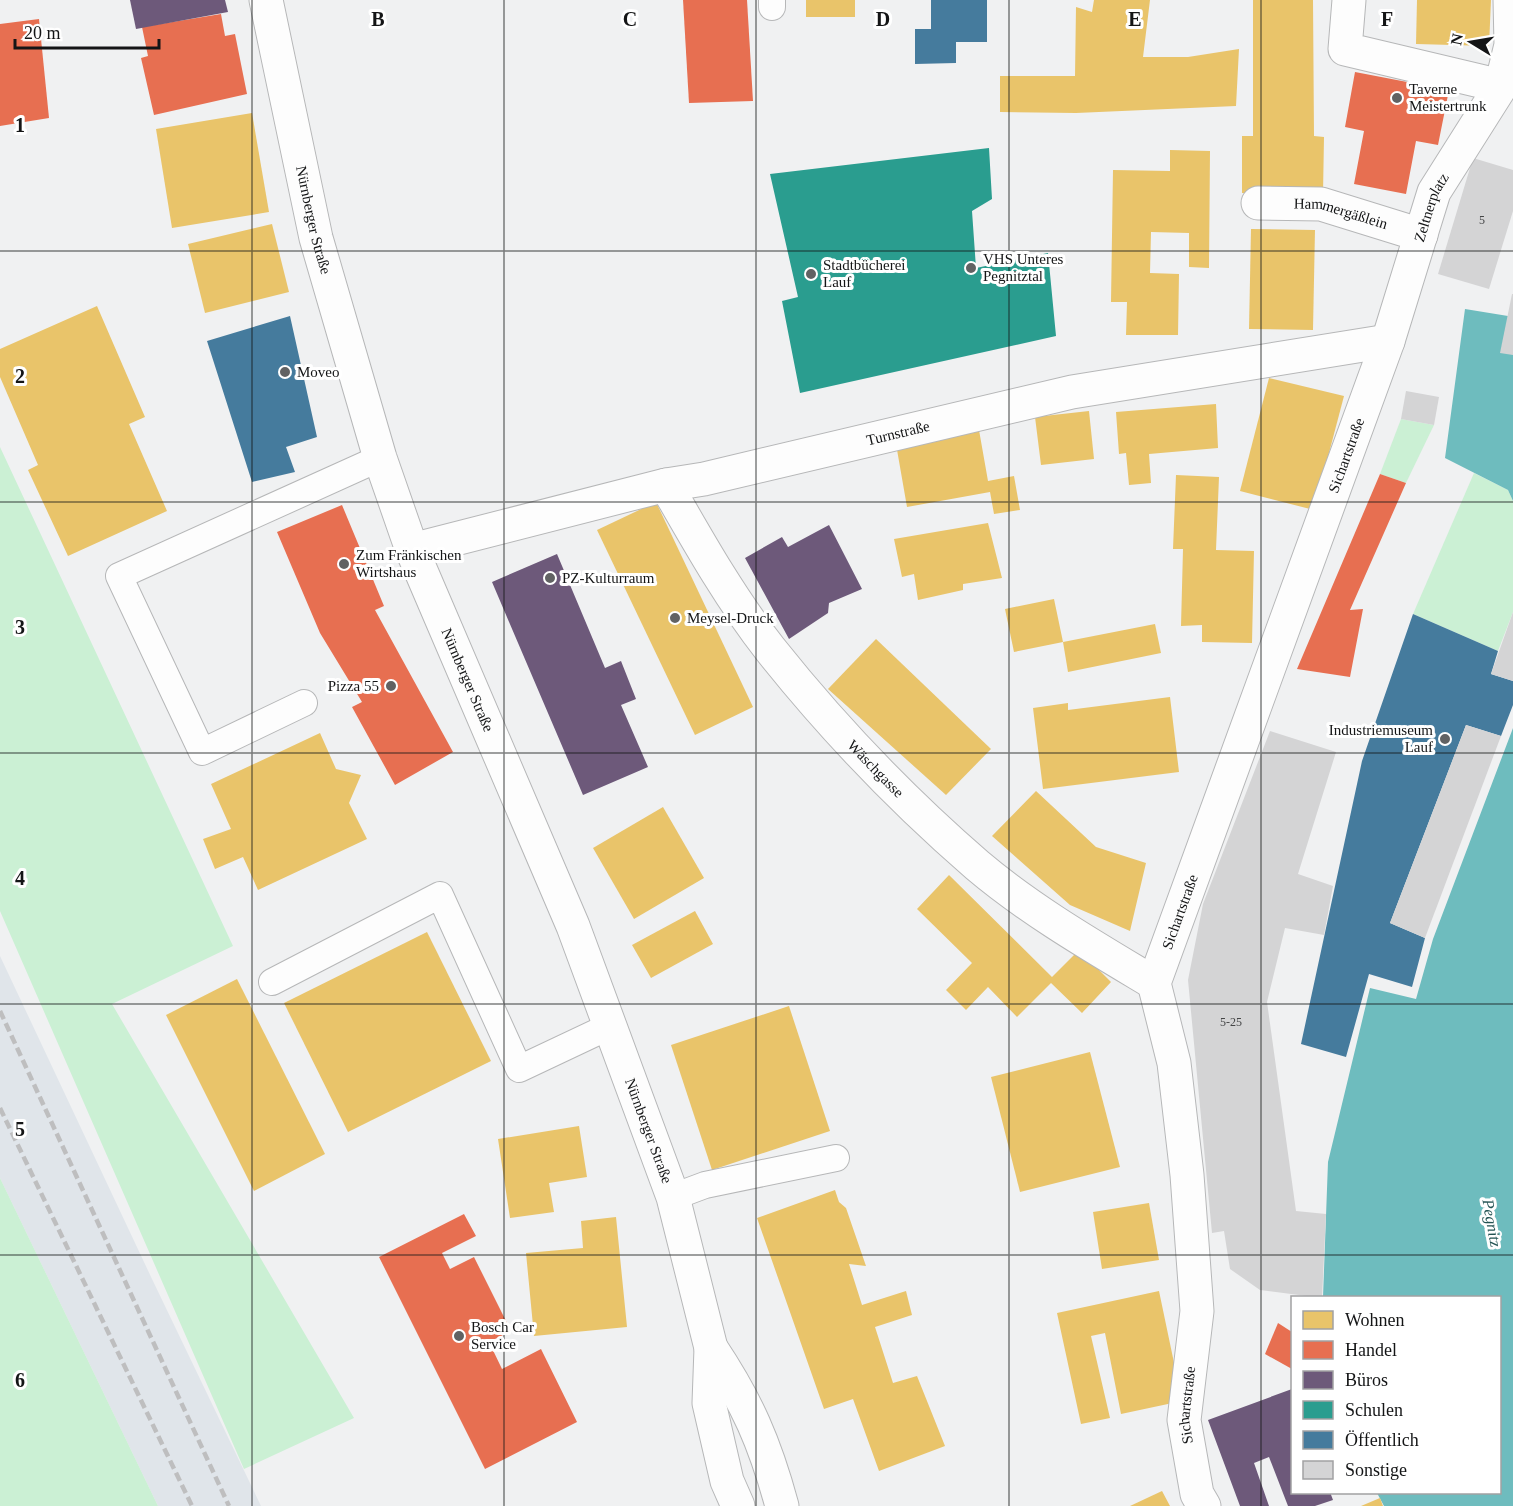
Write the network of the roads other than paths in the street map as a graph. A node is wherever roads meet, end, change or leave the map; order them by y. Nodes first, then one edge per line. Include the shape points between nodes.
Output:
1 (266, 0) edge
2 (1349, 0) edge
3 (1509, 0) edge
4 (1501, 86) junction
5 (1258, 203) dead end
6 (1420, 235) junction
7 (1388, 341) junction
8 (380, 458) junction
9 (666, 485) junction
10 (412, 550) junction
11 (304, 703) dead end
12 (272, 982) dead end
13 (1154, 983) junction
14 (610, 1026) junction
15 (836, 1158) dead end
16 (673, 1197) junction
17 (711, 1348) junction
18 (738, 1506) edge
19 (782, 1506) edge
20 (1204, 1506) edge

1 - 8 street, Nürnberger Straße via 316,238
2 - 4 street via 1345,49
3 - 4 street, Zeltnerplatz via 1511,45
4 - 6 street, Zeltnerplatz via 1434,192
5 - 6 street, Hammergäßlein via 1321,204
6 - 7 street, Zeltnerplatz
7 - 9 street, Turnstraße via 1072,392
7 - 13 street, Sichartstraße
8 - 10 street, Nürnberger Straße
8 - 11 lane via 119,576 202,752
9 - 10 street, Turnstraße
9 - 13 street, Wäschgasse via 710,562 770,649 884,778 978,866 1077,937
10 - 14 street, Nürnberger Straße via 573,926
12 - 14 lane via 440,895 519,1069
13 - 20 street, Sichartstraße via 1174,1063 1186,1175 1197,1311 1184,1420 1197,1494
14 - 16 street, Nürnberger Straße
15 - 16 lane via 705,1185
16 - 17 street, Nürnberger Straße
17 - 18 street, Nürnberger Straße via 709,1403 727,1481
17 - 19 street, Nürnberger Straße via 741,1394 770,1460

